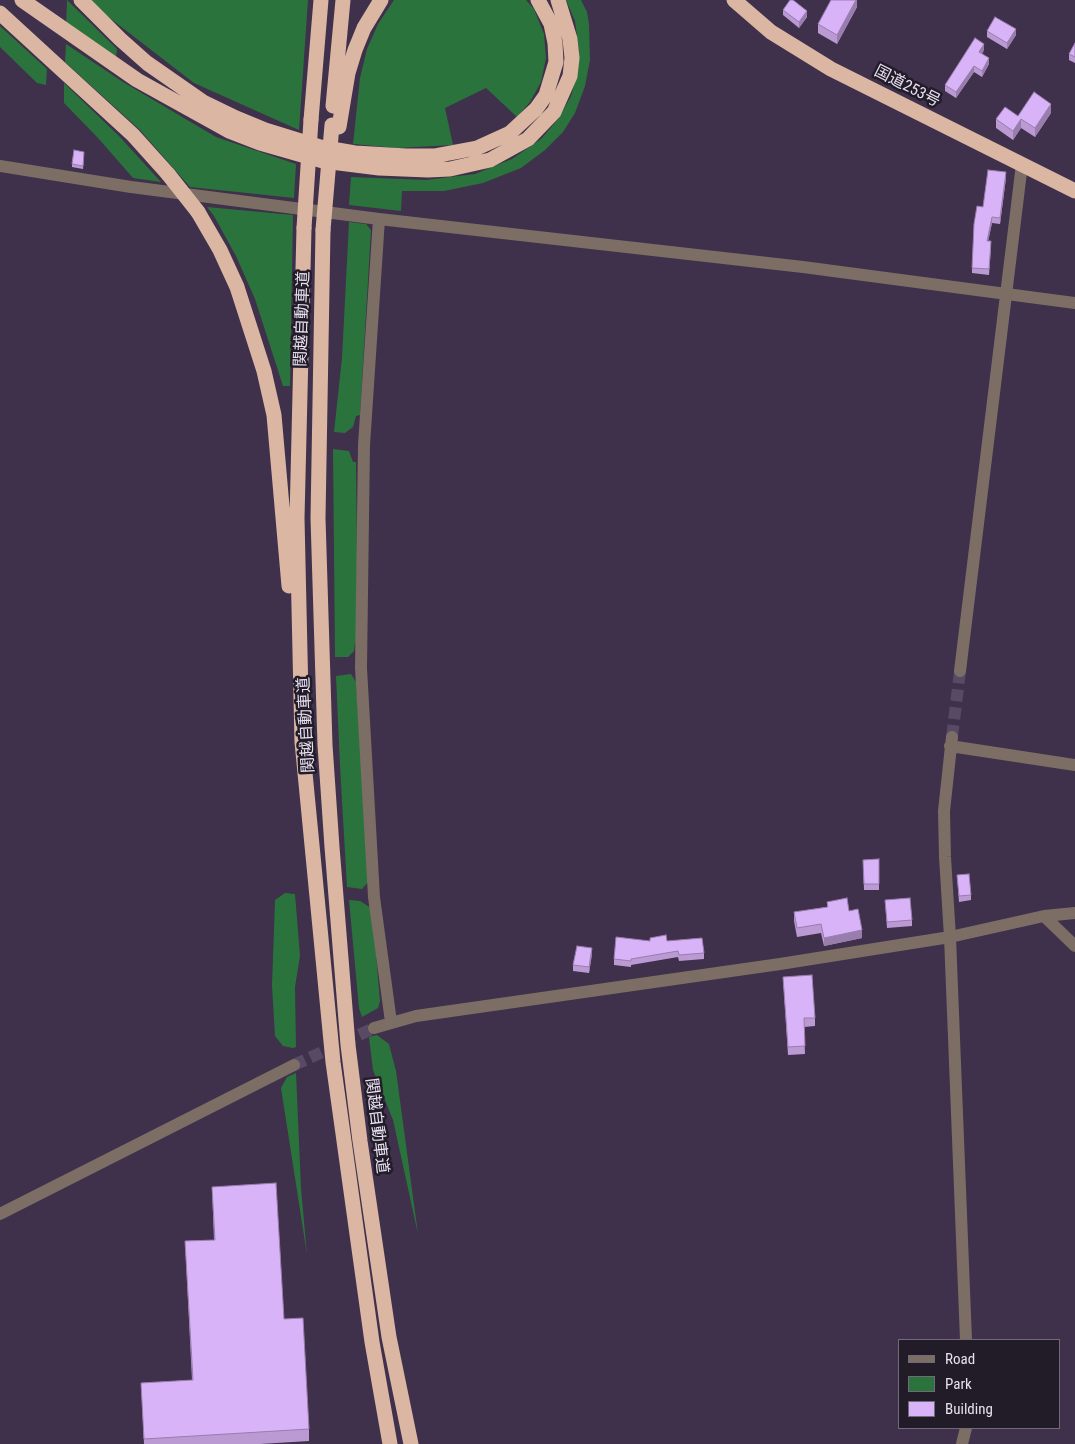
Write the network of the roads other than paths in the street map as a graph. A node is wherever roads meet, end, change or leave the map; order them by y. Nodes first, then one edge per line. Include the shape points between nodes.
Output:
1 (22, 0) edge
2 (81, 0) edge
3 (322, 0) edge
4 (343, 0) edge
5 (382, 0) edge
6 (538, 0) edge
7 (558, 0) edge
8 (734, 0) edge
9 (0, 13) edge
10 (336, 126) junction
11 (1022, 164) junction
12 (0, 166) edge
13 (1075, 191) edge
14 (379, 219) junction
15 (1006, 295) junction
16 (1075, 303) edge
17 (960, 671) tunnel mouth
18 (302, 742) junction
19 (1075, 765) edge
20 (1075, 912) edge
21 (1044, 916) junction
22 (950, 937) junction
23 (1075, 946) edge
24 (391, 1022) junction
25 (374, 1028) tunnel mouth
26 (294, 1065) tunnel mouth
27 (0, 1214) edge
28 (966, 1339) edge
29 (966, 1429) edge
30 (390, 1444) edge
31 (412, 1444) edge
32 (962, 1444) edge

1 - 7 highway via 136,80 229,131 323,161 428,170 450,169 490,160 528,139 554,112 570,76 572,58 570,39
2 - 6 highway via 148,63 203,102 236,118 320,147 406,156 434,156 477,148 510,133 536,109 546,95 556,62 551,24
3 - 18 highway, 関越自動車道, bridge via 304,228 297,518
4 - 10 highway, 関越自動車道
5 - 10 highway via 364,28 355,50
8 - 11 highway, 国道253号 via 771,32 831,69
9 - 18 highway, bridge via 133,135 168,174 198,212 237,287 274,414
10 - 31 highway, 関越自動車道, bridge via 318,403 318,537 325,745 349,1055 389,1337
11 - 13 highway, 国道253号
11 - 15 street
12 - 14 street via 131,187
14 - 15 street via 803,267
14 - 24 street via 364,445 361,668 374,897
15 - 16 street
15 - 17 street
18 - 30 highway, 関越自動車道 via 333,1062 372,1342
19 - 22 street via 951,741 944,812
20 - 21 street
21 - 22 street
21 - 23 street
22 - 24 street
22 - 28 street
24 - 25 street
26 - 27 street
29 - 32 street

